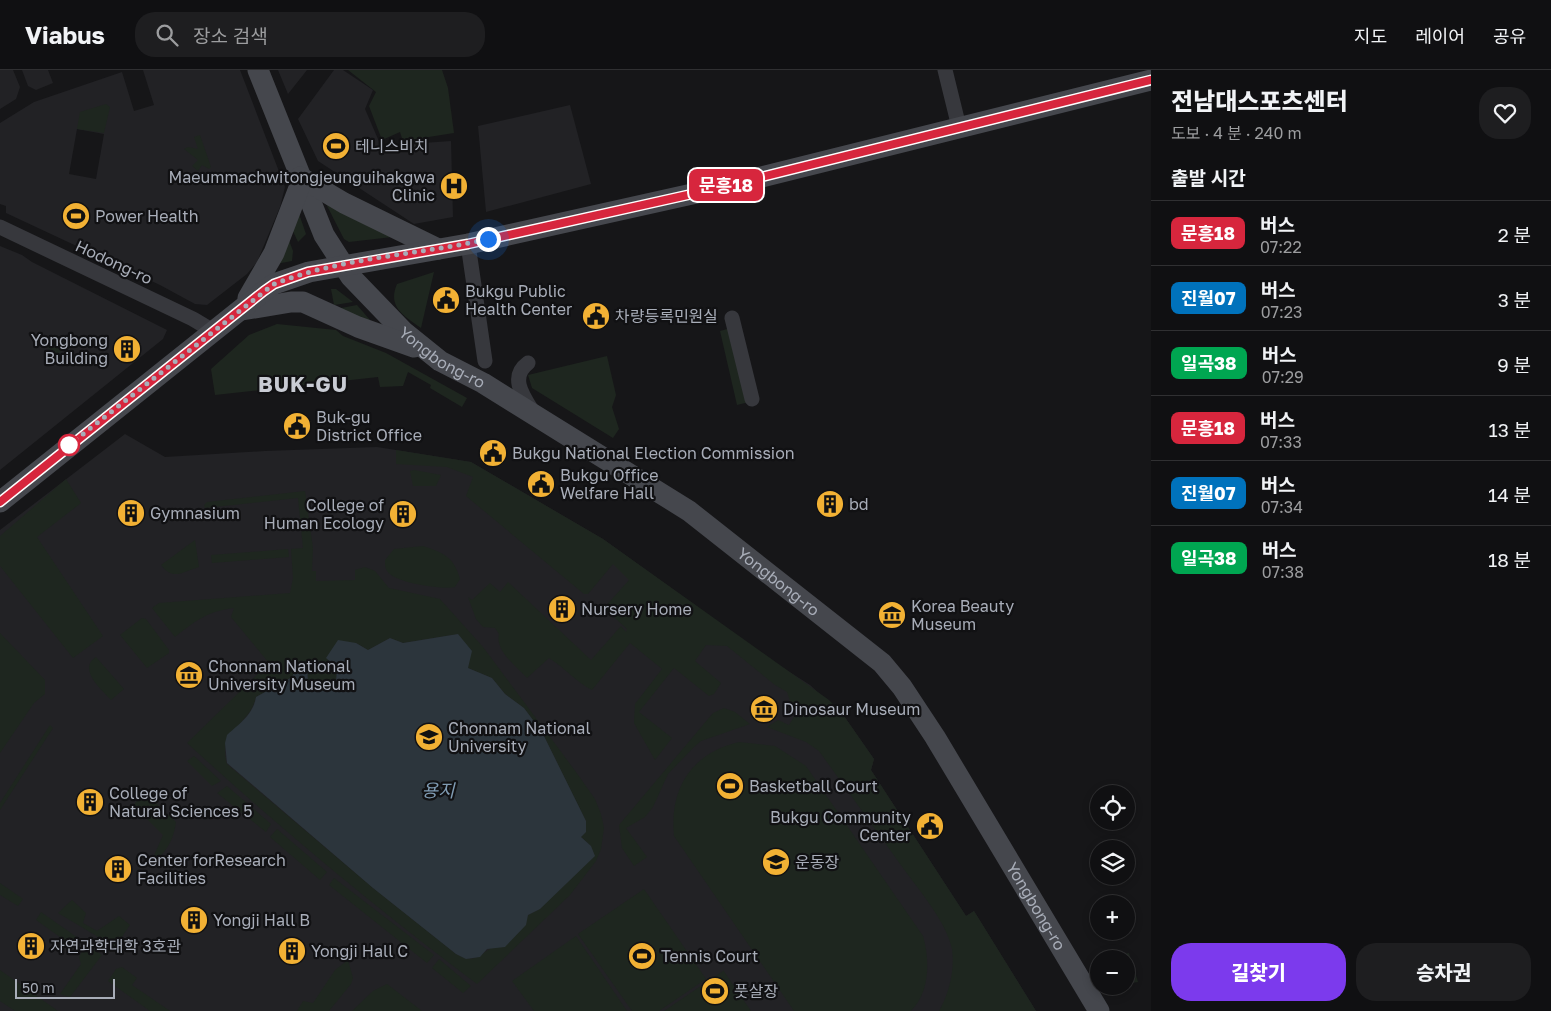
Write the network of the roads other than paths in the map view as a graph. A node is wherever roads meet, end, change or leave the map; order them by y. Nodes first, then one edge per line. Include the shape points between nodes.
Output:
1 (258, 70) edge
2 (945, 70) edge
3 (1151, 80) edge
4 (959, 127) junction
5 (300, 177) junction
6 (0, 227) edge
7 (468, 244) junction
8 (438, 249) junction
9 (342, 266) junction
10 (242, 310) junction
11 (732, 318) dead end
12 (213, 331) junction
13 (440, 361) junction
14 (484, 361) dead end
15 (528, 363) dead end
16 (752, 399) dead end
17 (535, 415) junction
18 (0, 502) edge
19 (1098, 1011) edge

1 - 5 main road, Yongbong-ro
2 - 4 street
3 - 4 main road
4 - 7 main road via 701,192
5 - 8 main road via 344,203
5 - 9 main road, Yongbong-ro via 318,225
5 - 10 main road via 299,188 274,253
6 - 12 street, Hodong-ro
7 - 8 main road
7 - 14 street
8 - 9 main road
9 - 10 main road via 274,284
9 - 13 main road, Yongbong-ro via 404,332
10 - 12 main road
10 - 13 main road via 303,302 358,327 399,340
11 - 16 street
12 - 18 main road
13 - 17 main road, Yongbong-ro
15 - 17 street via 520,368 519,386
17 - 19 main road, Yongbong-ro via 689,511 882,662 935,737

